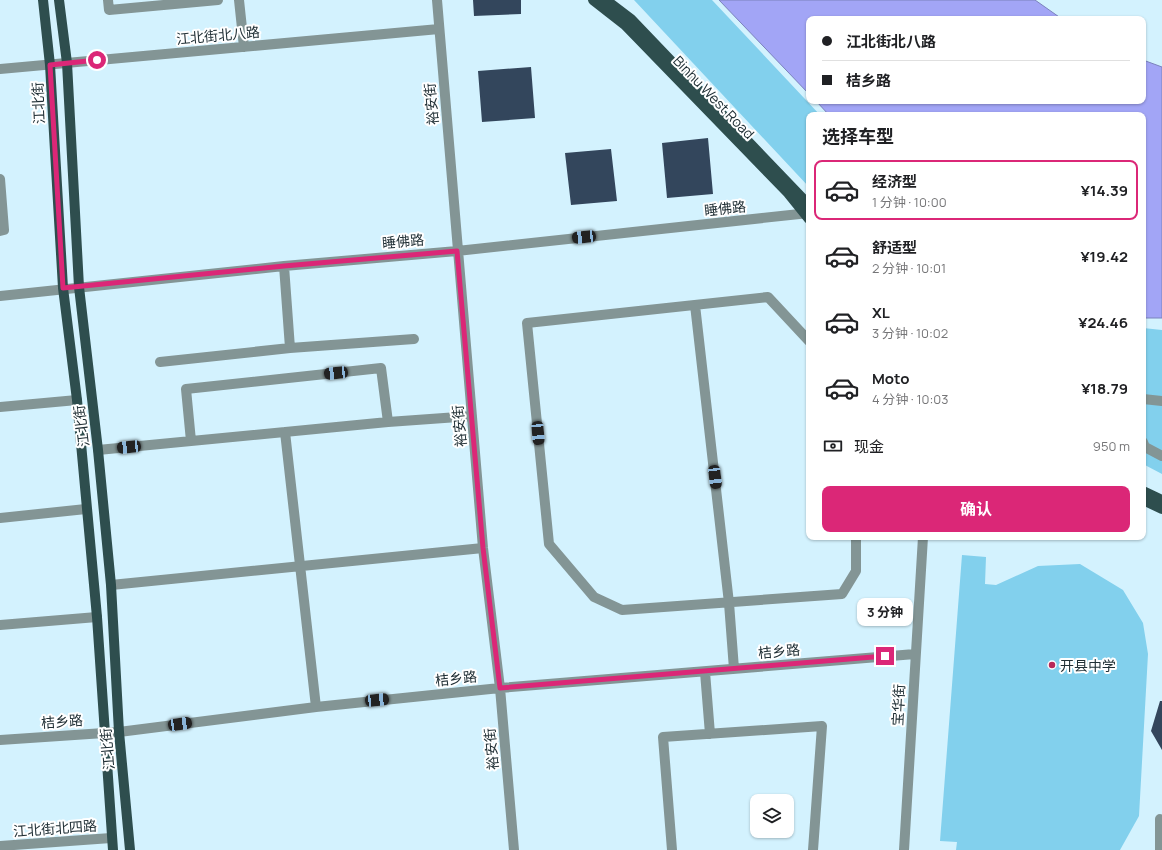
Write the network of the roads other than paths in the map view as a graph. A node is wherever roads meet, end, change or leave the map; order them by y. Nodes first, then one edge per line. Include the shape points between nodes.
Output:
1 (43, 0) edge
2 (59, 0) edge
3 (108, 0) edge
4 (218, 0) edge
5 (239, 0) edge
6 (437, 0) edge
7 (593, 0) edge
8 (606, 0) edge
9 (439, 28) junction
10 (244, 46) junction
11 (67, 63) junction
12 (50, 65) junction
13 (0, 69) edge
14 (0, 179) edge
15 (806, 211) edge
16 (806, 211) edge
17 (806, 213) edge
18 (0, 231) edge
19 (457, 251) junction
20 (284, 266) junction
21 (79, 287) junction
22 (63, 288) junction
23 (0, 296) edge
24 (695, 305) junction
25 (806, 338) edge
26 (414, 339) dead end
27 (290, 348) junction
28 (160, 362) dead end
29 (1146, 399) edge
30 (77, 400) junction
31 (1162, 401) edge
32 (0, 407) edge
33 (472, 416) junction
34 (388, 422) junction
35 (285, 432) junction
36 (191, 441) junction
37 (1146, 448) edge
38 (98, 450) junction
39 (1162, 456) edge
40 (1146, 492) edge
41 (1162, 500) edge
42 (1146, 501) edge
43 (86, 509) junction
44 (1162, 509) edge
45 (0, 518) edge
46 (856, 540) edge
47 (923, 540) edge
48 (483, 548) junction
49 (300, 565) junction
50 (111, 585) junction
51 (729, 603) junction
52 (97, 617) junction
53 (0, 625) edge
54 (915, 654) junction
55 (734, 669) junction
56 (706, 672) junction
57 (500, 688) junction
58 (316, 707) junction
59 (104, 732) junction
60 (119, 732) junction
61 (710, 734) junction
62 (0, 740) edge
63 (1160, 819) dead end
64 (112, 838) junction
65 (0, 846) edge
66 (113, 850) edge
67 (130, 850) edge
68 (514, 850) edge
69 (672, 850) edge
70 (813, 850) edge
71 (904, 850) edge
72 (1160, 850) edge

1 - 12 main road, 江北街
2 - 11 main road, 江北街
3 - 4 street via 109,10
5 - 10 street
6 - 9 street, 裕安街
7 - 15 main road, Binhu West Road via 625,25
8 - 16 main road, Binhu West Road via 631,18
9 - 10 street, 江北街北八路
9 - 19 street, 裕安街
10 - 11 street, 江北街北八路
11 - 12 street, 江北街北八路
11 - 21 main road, 江北街
12 - 13 street, 江北街北八路
12 - 22 main road, 江北街
14 - 18 street via 4,230
17 - 19 street, 睡佛路
19 - 20 street, 睡佛路
19 - 33 street, 裕安街
20 - 21 street, 睡佛路
20 - 27 street
21 - 22 street, 睡佛路
21 - 38 main road, 江北街
22 - 23 street, 睡佛路
22 - 30 main road, 江北街
24 - 25 street via 768,297
24 - 51 street
24 - 51 street via 527,323 548,544 594,597 622,610
26 - 27 street
27 - 28 street
29 - 31 street
30 - 32 street
30 - 43 main road, 江北街
33 - 34 street
33 - 48 street, 裕安街
34 - 35 street
34 - 36 street via 381,368 186,389
35 - 36 street
35 - 49 street
36 - 38 street
37 - 39 street
38 - 50 main road, 江北街
40 - 41 main road
42 - 44 main road
43 - 45 street
43 - 52 main road, 江北街
46 - 51 street via 856,571 842,594
47 - 54 street, 宝华街
48 - 49 street
48 - 57 street, 裕安街
49 - 50 street
49 - 58 street
50 - 60 main road, 江北街
51 - 55 street
52 - 53 street
52 - 59 main road, 江北街
54 - 55 street, 桔乡路
54 - 71 street, 宝华街
55 - 56 street, 桔乡路
56 - 57 street, 桔乡路
56 - 61 street
57 - 58 street, 桔乡路
57 - 68 street, 裕安街
58 - 60 street, 桔乡路
59 - 60 street, 桔乡路
59 - 62 street, 桔乡路
59 - 64 main road, 江北街
60 - 67 main road, 江北街
61 - 69 street via 663,737
61 - 70 street via 822,726
63 - 72 street
64 - 65 street, 江北街北四路
64 - 66 main road, 江北街

